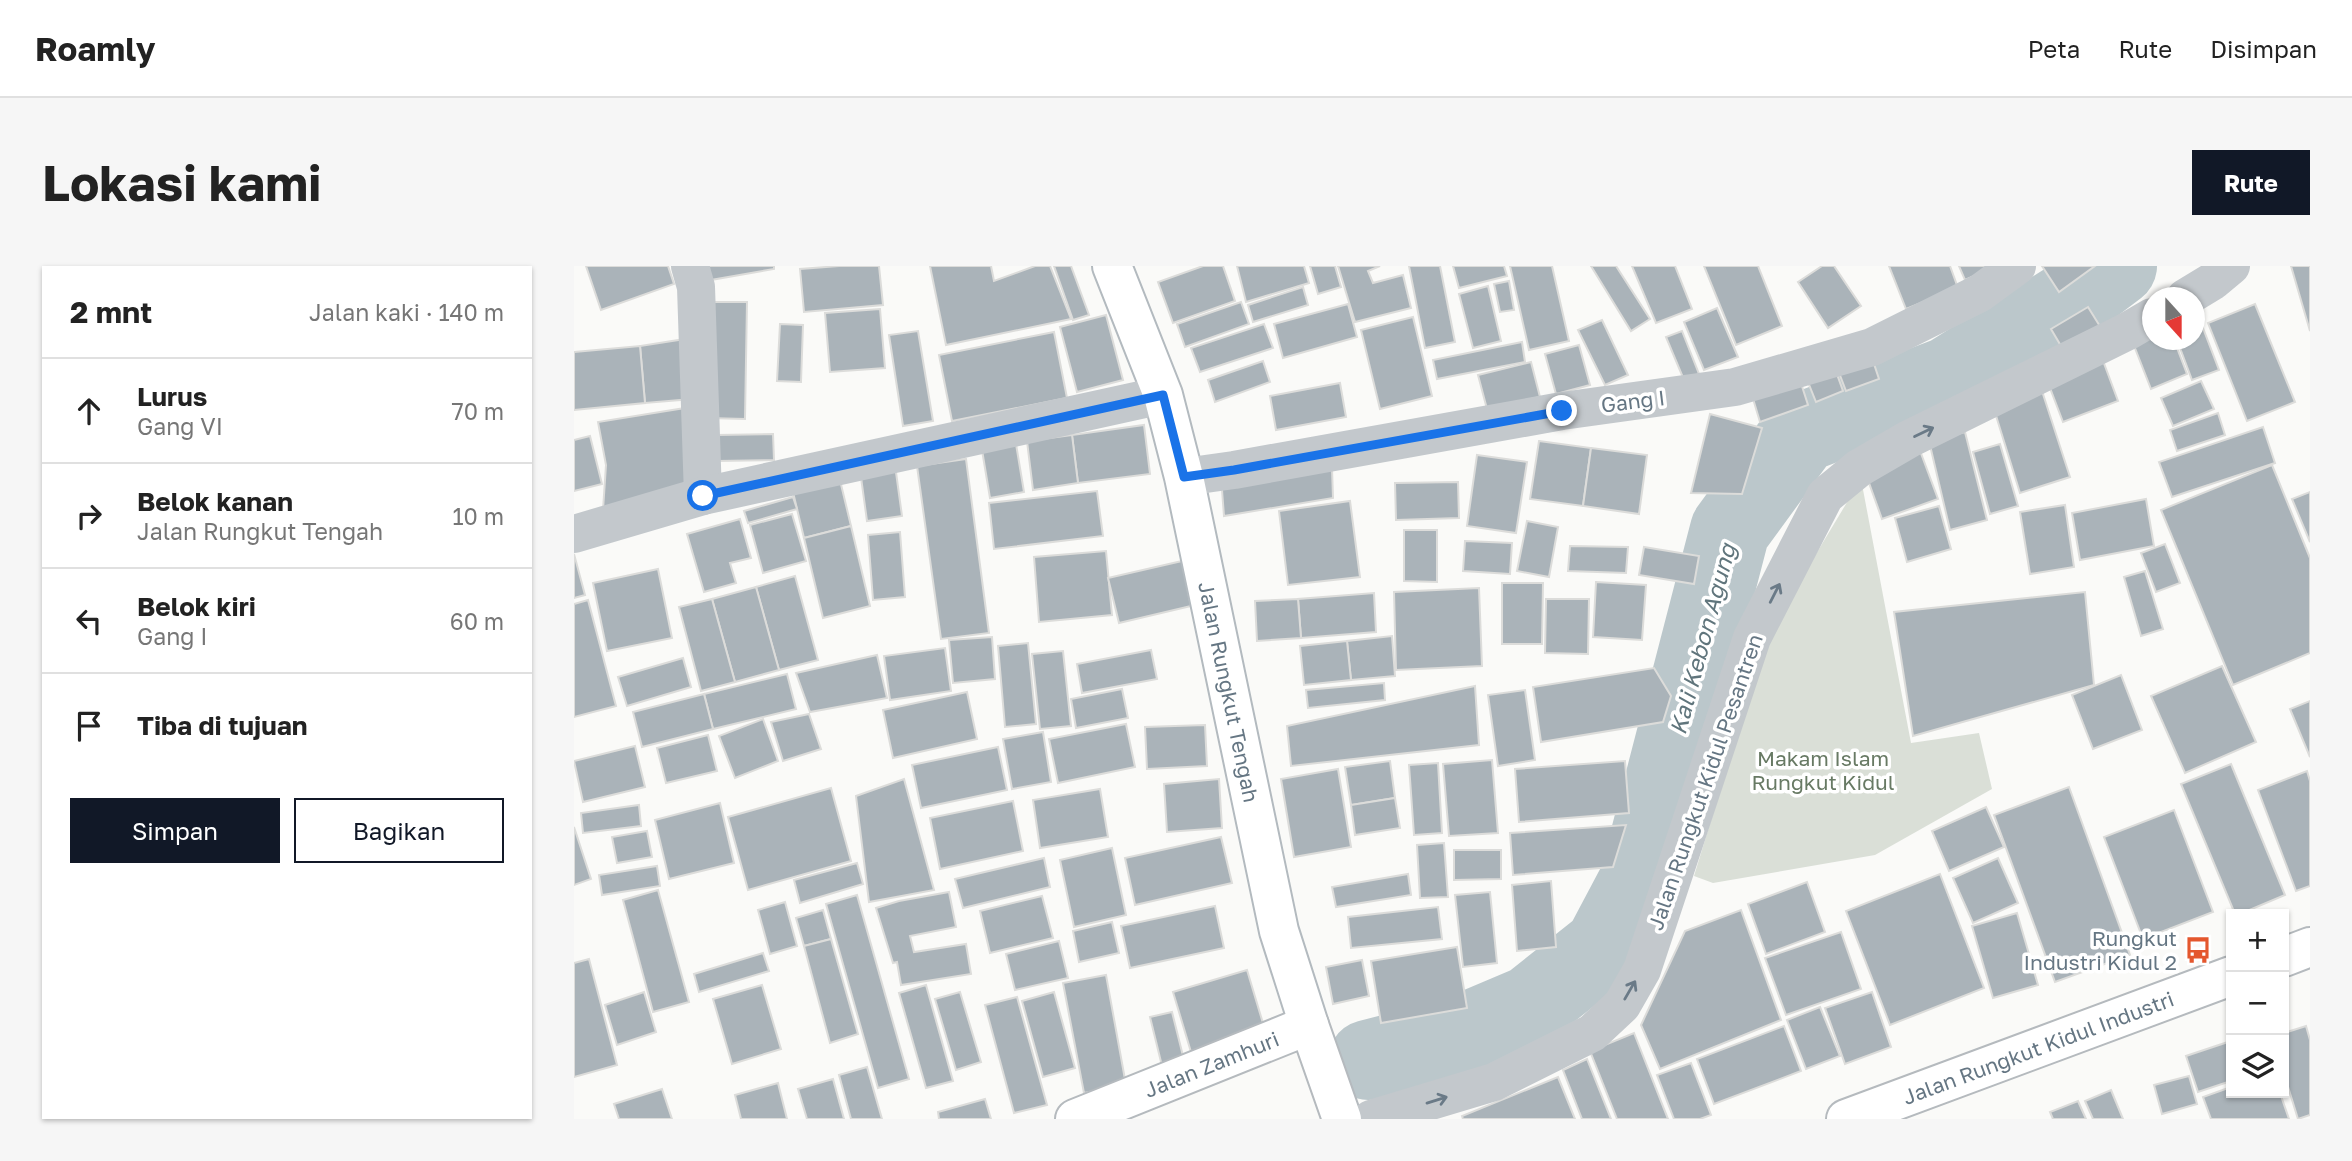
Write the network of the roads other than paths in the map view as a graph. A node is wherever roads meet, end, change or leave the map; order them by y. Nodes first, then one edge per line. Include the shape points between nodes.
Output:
1 (690, 266) edge
2 (1112, 266) edge
3 (2017, 266) edge
4 (2231, 266) edge
5 (2203, 287) edge
6 (2142, 323) edge
7 (1163, 395) junction
8 (1184, 477) junction
9 (703, 496) junction
10 (574, 534) edge
11 (2310, 947) edge
12 (2289, 955) edge
13 (2226, 978) edge
14 (1309, 1025) junction
15 (1075, 1119) edge
16 (1342, 1119) edge
17 (1371, 1119) edge
18 (1846, 1119) edge

1 - 9 street via 696,287
2 - 7 main road, Jalan Rungkut Tengah
3 - 8 street, Gang I via 1980,293 1872,347 1735,387 1562,411
4 - 5 street
17 -> 6 street, Jalan Rungkut Kidul Pesantren via 1494,1082 1592,1033 1622,1006 1642,970 1752,638 1825,495 1859,468 1909,439
7 - 8 main road, Jalan Rungkut Tengah
7 - 9 street
8 - 14 main road, Jalan Rungkut Tengah via 1279,931
9 - 10 street
11 - 12 main road
13 - 18 main road, Jalan Rungkut Kidul Industri
14 - 15 main road, Jalan Zamhuri
14 - 16 main road, Jalan Rungkut Tengah

